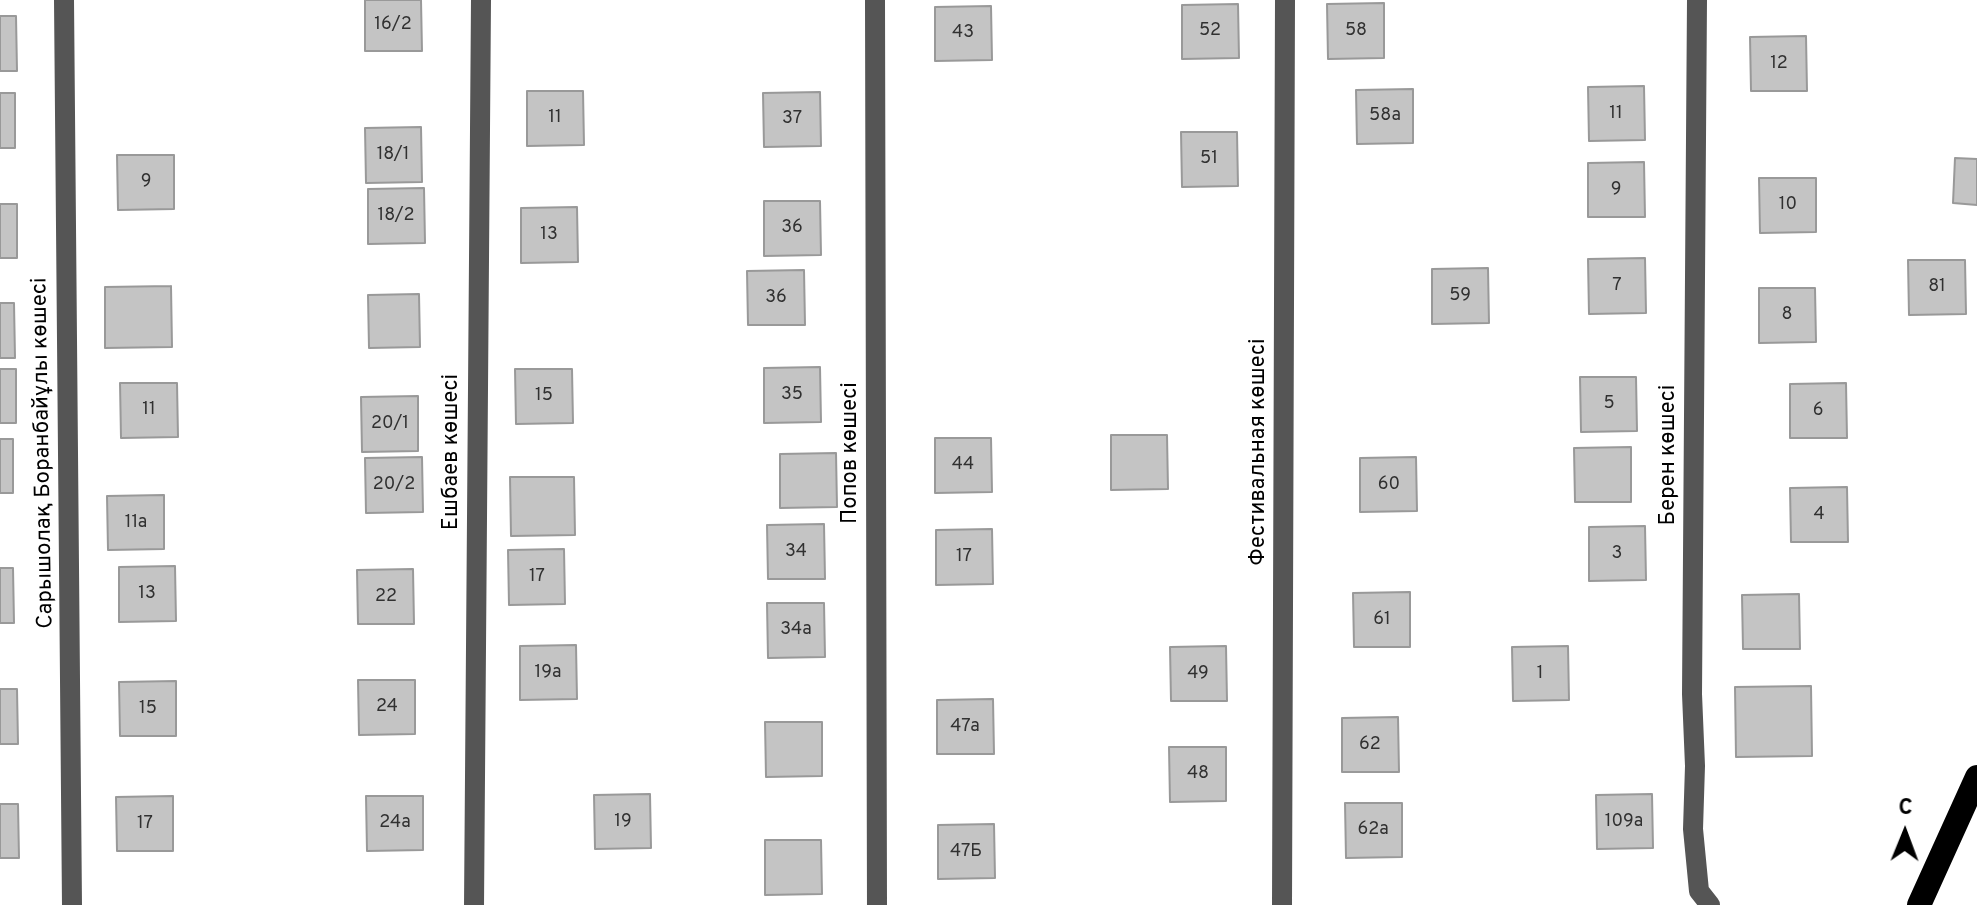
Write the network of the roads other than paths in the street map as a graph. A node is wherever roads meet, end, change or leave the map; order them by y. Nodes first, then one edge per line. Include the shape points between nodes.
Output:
1 (64, 0) edge
2 (481, 0) edge
3 (875, 0) edge
4 (1285, 0) edge
5 (1697, 0) edge
6 (1977, 777) edge
7 (72, 905) edge
8 (474, 905) edge
9 (877, 905) edge
10 (1282, 905) edge
11 (1710, 905) edge
12 (1919, 905) edge

1 - 7 street, Сарышолақ Боранбайұлы көшесі
2 - 8 street, Ешбаев көшесі
3 - 9 street, Попов көшесі
4 - 10 street, Фестивальная көшесі
5 - 11 street, Берен көшесі via 1693,829 1699,891
6 - 12 highway

